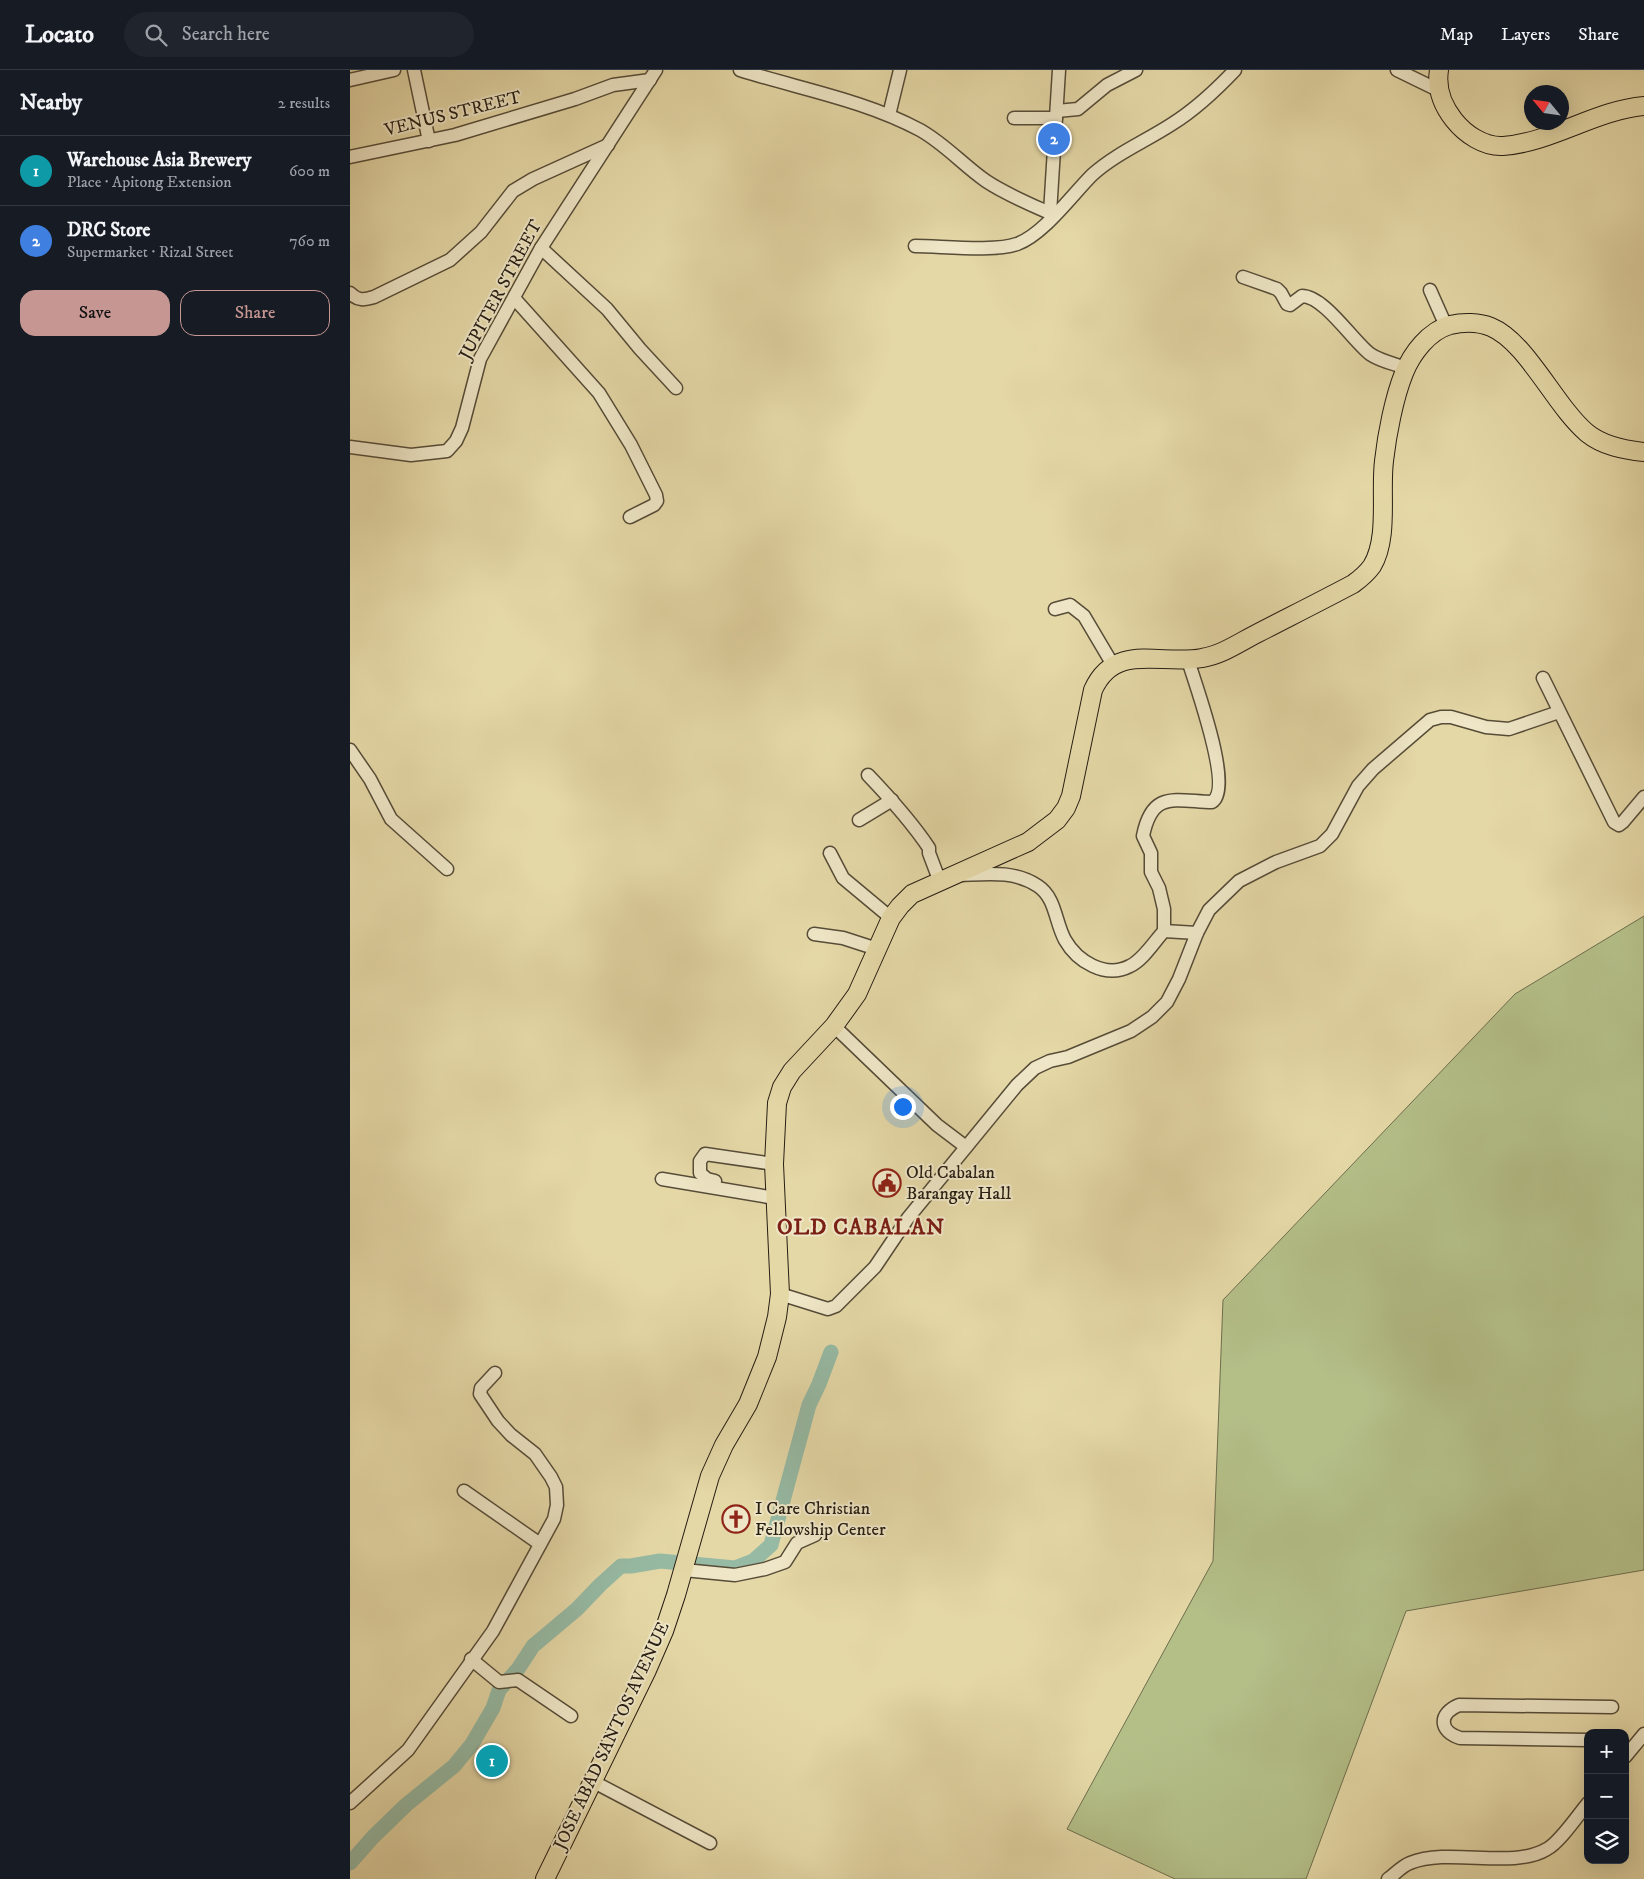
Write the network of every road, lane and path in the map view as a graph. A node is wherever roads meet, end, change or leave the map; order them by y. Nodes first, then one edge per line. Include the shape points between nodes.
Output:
1 (394, 70) edge
2 (414, 70) edge
3 (740, 70) edge
4 (900, 70) edge
5 (1059, 70) edge
6 (1136, 70) edge
7 (1235, 70) edge
8 (1397, 70) edge
9 (1439, 70) edge
10 (653, 75) edge
11 (350, 80) edge
12 (1438, 90) junction
13 (1644, 106) edge
14 (889, 114) junction
15 (1056, 115) junction
16 (1014, 118) dead end
17 (429, 141) junction
18 (608, 145) junction
19 (350, 157) edge
20 (1052, 214) junction
21 (915, 246) dead end
22 (541, 248) junction
23 (1243, 277) dead end
24 (1430, 290) dead end
25 (350, 293) edge
26 (514, 298) junction
27 (1446, 326) junction
28 (1406, 368) junction
29 (676, 388) dead end
30 (350, 446) edge
31 (1644, 452) edge
32 (630, 517) dead end
33 (1055, 609) dead end
34 (1188, 660) junction
35 (1113, 665) junction
36 (1543, 678) dead end
37 (1560, 712) junction
38 (350, 750) edge
39 (868, 775) dead end
40 (1644, 797) edge
41 (892, 800) junction
42 (859, 820) dead end
43 (830, 853) dead end
44 (447, 869) dead end
45 (947, 879) junction
46 (891, 918) junction
47 (1164, 930) junction
48 (1197, 933) junction
49 (814, 934) dead end
50 (877, 949) junction
51 (834, 1026) junction
52 (966, 1147) junction
53 (774, 1164) junction
54 (662, 1179) dead end
55 (714, 1181) dead end
56 (775, 1198) junction
57 (780, 1294) junction
58 (495, 1373) dead end
59 (464, 1491) dead end
60 (815, 1535) dead end
61 (540, 1544) junction
62 (684, 1568) junction
63 (471, 1659) junction
64 (1612, 1707) dead end
65 (571, 1716) dead end
66 (1636, 1738) edge
67 (1584, 1740) edge
68 (1629, 1750) edge
69 (592, 1781) junction
70 (350, 1803) edge
71 (1584, 1808) edge
72 (710, 1843) dead end
73 (545, 1879) edge
74 (1388, 1879) edge

1 - 11 street
2 - 17 street
3 - 14 street
4 - 14 street
5 - 15 street
6 - 15 street via 1107,85 1078,109
7 - 20 street via 1174,124 1094,174
8 - 12 street
9 - 12 highway
10 - 17 street, VENUS STREET via 455,136
10 - 18 street, JUPITER STREET
12 - 13 highway via 1446,110 1468,134 1502,146 1527,142 1614,112
14 - 20 street via 936,140 988,182
15 - 16 street
15 - 20 street
17 - 19 street, VENUS STREET
18 - 22 street, JUPITER STREET
18 - 25 street via 533,178 513,191 481,232 450,260 374,297 364,300
20 - 21 street via 1028,239 1009,246
22 - 26 street, JUPITER STREET
22 - 29 street via 607,309
23 - 28 street via 1277,289 1290,305 1302,296 1310,298 1340,322 1369,353
24 - 27 street
26 - 30 street, JUPITER STREET via 480,359 462,428 447,451 411,455
26 - 32 street via 599,394 631,445 657,501
27 - 28 highway via 1413,354
27 - 31 highway via 1478,324 1504,335 1527,359 1566,412 1589,434 1606,444
28 - 34 highway via 1398,390 1384,461 1382,526 1372,565 1353,584 1218,654
33 - 35 street via 1070,605 1084,616
34 - 35 highway via 1138,658
34 - 47 street via 1216,752 1218,791 1212,802 1160,802 1153,808 1145,826 1143,836 1150,848 1151,872 1164,909
35 - 45 highway, JOSE ABAD SANTOS AVENUE via 1101,675 1093,690 1071,796 1057,820 1028,842
36 - 37 street
37 - 40 street via 1614,822 1623,822
37 - 48 street via 1509,729 1486,728 1451,717 1430,720 1358,786 1332,834 1320,846 1276,862 1239,881 1209,910
38 - 44 street via 391,819
39 - 41 street
41 - 42 street
41 - 45 street via 907,816
43 - 46 street via 844,878
45 - 46 highway, JOSE ABAD SANTOS AVENUE via 912,894
45 - 47 street via 1005,874 1039,886 1053,905 1065,940 1079,957 1100,969 1130,966
46 - 50 highway, JOSE ABAD SANTOS AVENUE
47 - 48 street
48 - 52 street via 1167,1002 1152,1017 1131,1031 1035,1068
49 - 50 street via 843,938
50 - 51 highway, JOSE ABAD SANTOS AVENUE via 857,994
51 - 52 street via 937,1125
51 - 53 highway, JOSE ABAD SANTOS AVENUE via 792,1071 782,1087 777,1103
52 - 57 street via 908,1218 875,1267 836,1306 828,1310
53 - 55 street via 705,1154 700,1161 700,1172 706,1179
53 - 56 highway, JOSE ABAD SANTOS AVENUE
54 - 56 street
56 - 57 highway, JOSE ABAD SANTOS AVENUE
57 - 62 highway, JOSE ABAD SANTOS AVENUE via 773,1338 763,1369 748,1404 716,1461
58 - 61 street via 481,1388 480,1394 498,1421 535,1454 556,1487 554,1520
59 - 61 street
60 - 62 street via 797,1543 786,1562 765,1569 735,1575
61 - 63 street via 492,1630
62 - 69 highway, JOSE ABAD SANTOS AVENUE via 653,1657
63 - 65 street via 502,1683 516,1679
63 - 70 street via 408,1750
64 - 67 street via 1459,1705 1449,1709 1444,1718 1444,1727 1450,1735 1460,1738
66 - 68 street
69 - 72 street
69 - 73 highway, JOSE ABAD SANTOS AVENUE
71 - 74 street via 1550,1848 1535,1856 1430,1857 1408,1863

